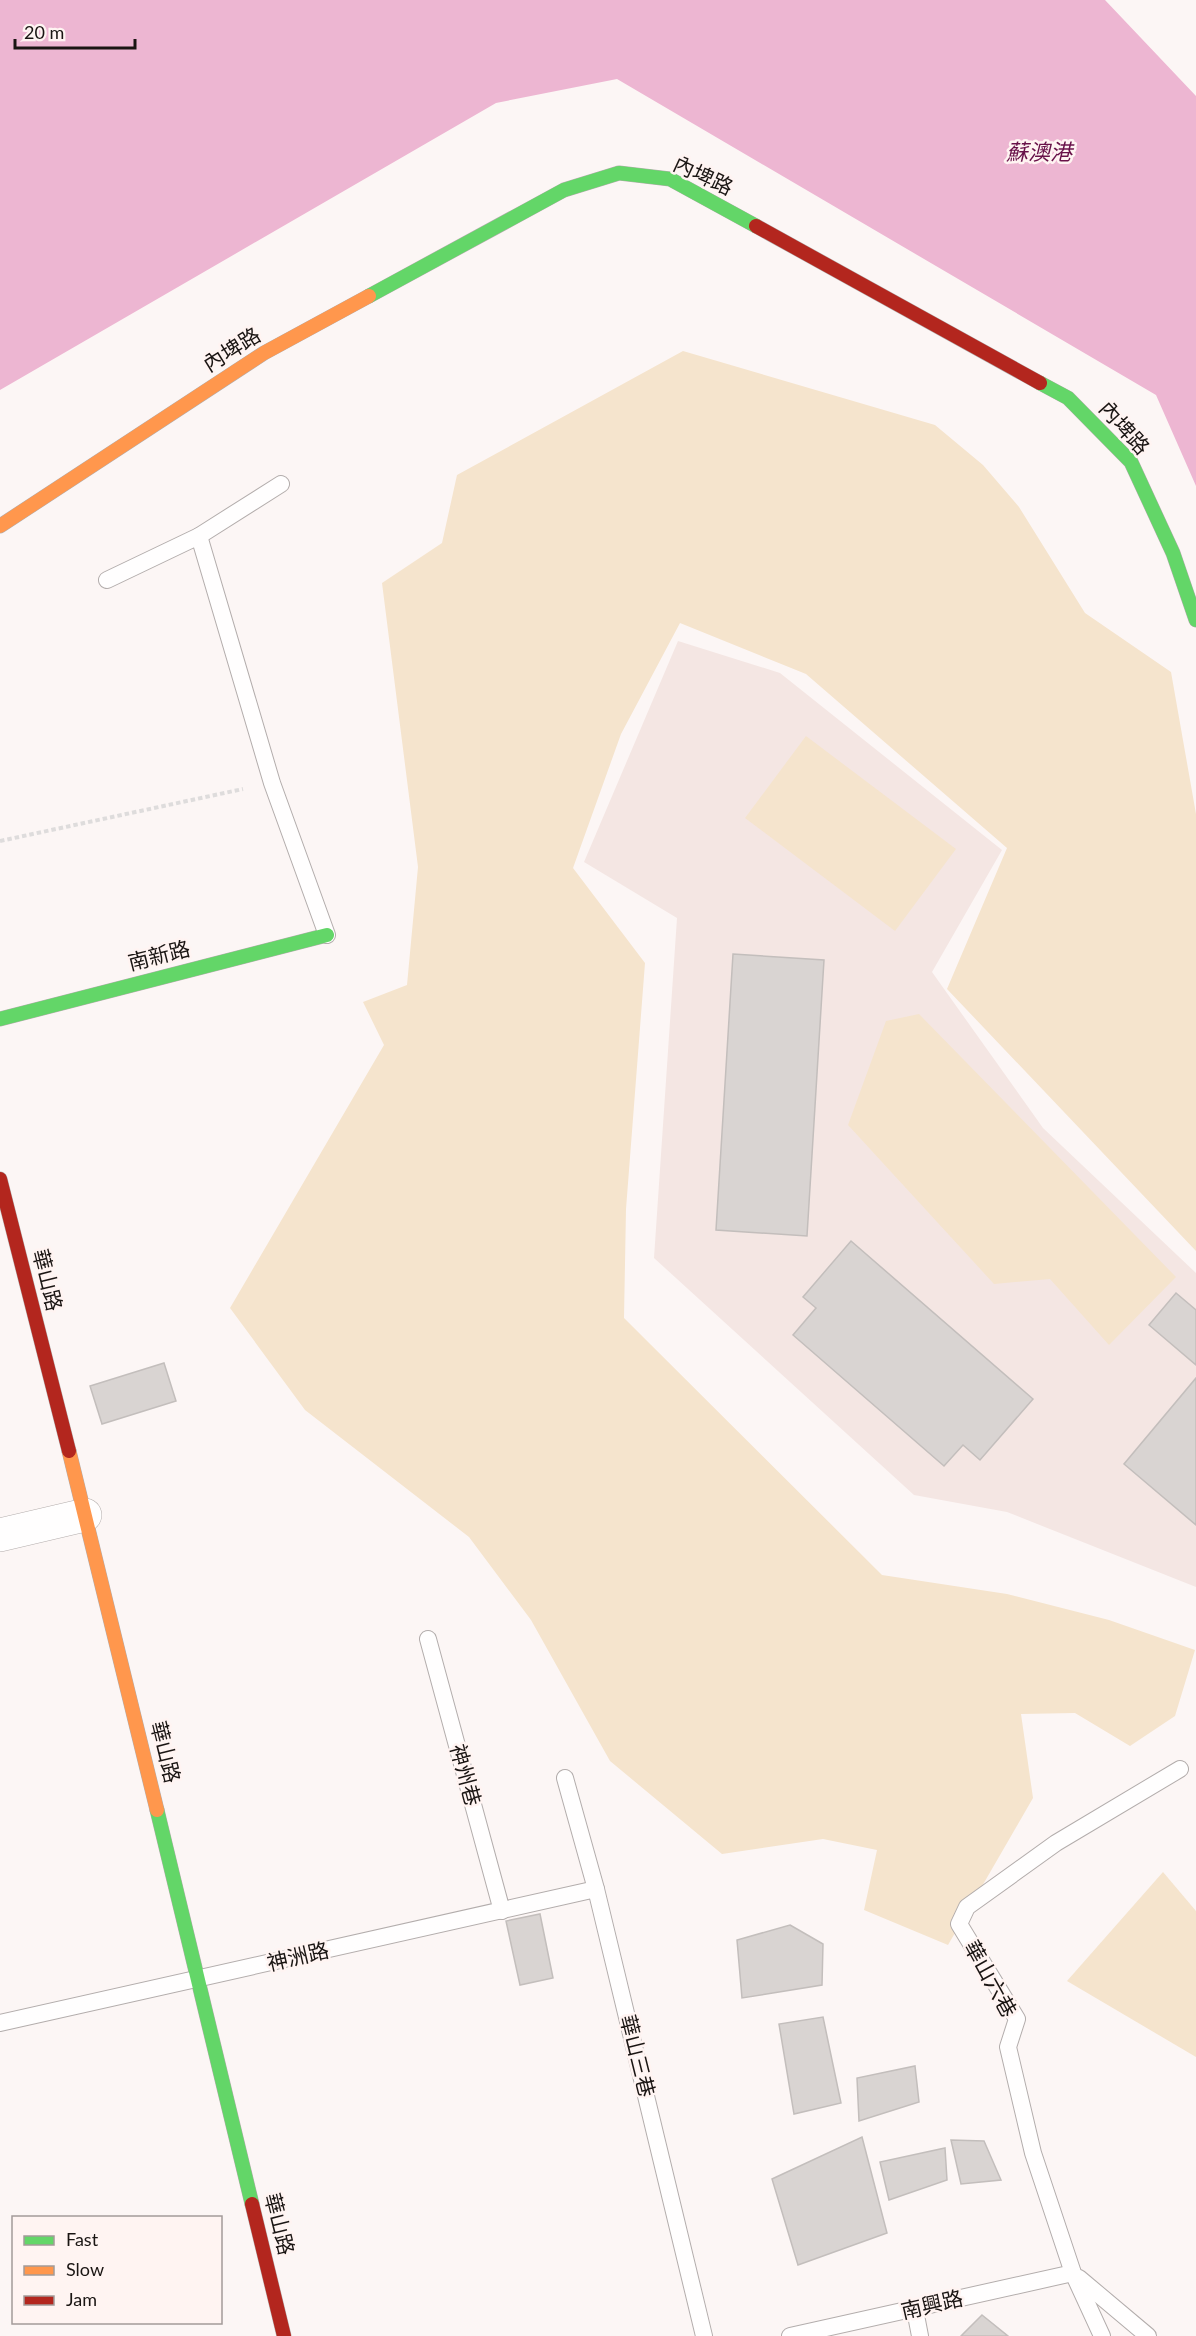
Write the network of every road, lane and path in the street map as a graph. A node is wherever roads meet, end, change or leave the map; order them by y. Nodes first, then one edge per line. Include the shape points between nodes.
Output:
1 (281, 484) dead end
2 (0, 526) edge
3 (199, 536) junction
4 (106, 580) dead end
5 (1196, 620) edge
6 (272, 783) junction
7 (0, 841) edge
8 (327, 935) joint
9 (0, 1019) edge
10 (0, 1179) edge
11 (85, 1515) junction
12 (0, 1535) edge
13 (428, 1639) dead end
14 (1180, 1769) dead end
15 (565, 1778) dead end
16 (596, 1889) junction
17 (502, 1911) junction
18 (198, 1979) junction
19 (0, 2023) edge
20 (1073, 2273) junction
21 (915, 2310) junction
22 (284, 2336) edge
23 (704, 2336) edge
24 (790, 2336) edge
25 (920, 2336) edge
26 (1102, 2336) edge
27 (1148, 2336) edge

1 - 3 lane
2 - 5 street, 內埤路 via 264,353 564,190 619,173 670,179 1068,398 1131,462 1173,553
3 - 4 lane
3 - 6 lane
6 - 7 path
6 - 8 lane
8 - 9 street, 南新路
10 - 11 street, 華山路
11 - 12 street
11 - 18 street, 華山路
13 - 17 lane, 神州巷
14 - 20 lane, 華山六巷 via 1056,1844 967,1907 959,1924 1017,2019 1008,2047 1033,2153
15 - 16 lane, 華山三巷
16 - 17 lane, 神洲路
16 - 23 lane, 華山三巷
17 - 18 lane, 神洲路
18 - 19 lane, 神洲路
18 - 22 street, 華山路
20 - 21 lane, 南興路
20 - 26 lane
20 - 27 lane
21 - 24 lane, 南興路
21 - 25 lane

